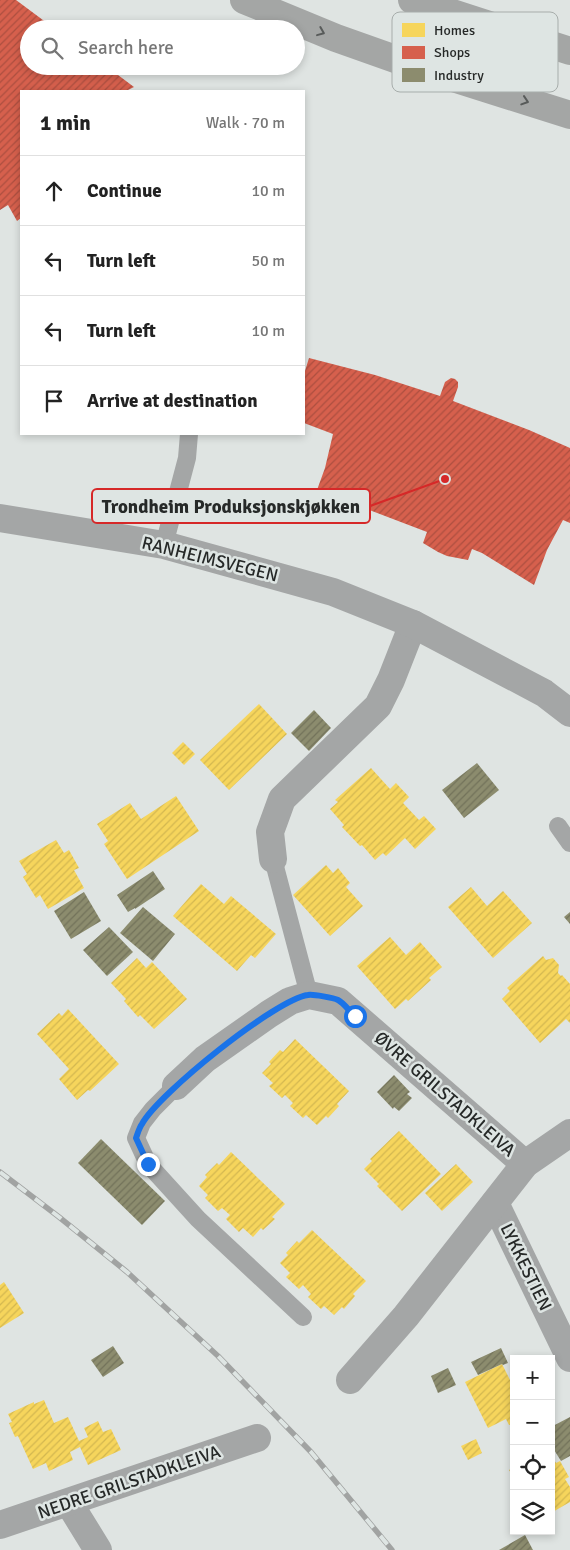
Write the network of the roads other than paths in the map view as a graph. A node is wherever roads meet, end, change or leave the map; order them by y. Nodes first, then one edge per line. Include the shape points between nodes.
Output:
1 (244, 0) edge
2 (412, 0) edge
3 (449, 12) edge
4 (292, 20) edge
5 (305, 25) edge
6 (558, 47) edge
7 (570, 51) edge
8 (392, 58) edge
9 (496, 92) edge
10 (570, 114) edge
11 (189, 435) edge
12 (0, 518) edge
13 (164, 545) junction
14 (413, 624) junction
15 (570, 713) edge
16 (558, 826) dead end
17 (570, 843) edge
18 (273, 859) joint
19 (309, 995) junction
20 (176, 1086) joint
21 (570, 1133) edge
22 (526, 1164) junction
23 (495, 1203) junction
24 (303, 1317) dead end
25 (570, 1358) edge
26 (350, 1380) dead end
27 (257, 1438) dead end
28 (70, 1503) junction
29 (0, 1525) edge
30 (98, 1550) edge

1 -> 4 highway
2 - 3 highway
5 -> 8 highway
6 - 7 highway
9 -> 10 highway
11 - 13 lane via 187,458
12 - 13 street, RANHEIMSVEGEN
13 - 14 street, RANHEIMSVEGEN via 333,592
14 - 15 street, RANHEIMSVEGEN via 544,693
14 - 18 street via 392,680 378,706 282,799 270,832
16 - 17 lane
18 - 19 lane
19 - 20 street via 290,1001 269,1014 205,1059
19 - 22 street, ØVRE GRILSTADKLEIVA via 338,1000
20 - 24 lane via 153,1109 136,1138 148,1164 198,1219
21 - 22 street, ØVRE GRILSTADKLEIVA
22 - 23 street, ØVRE GRILSTADKLEIVA
23 - 25 street, LYKKESTIEN
23 - 26 street, ØVRE GRILSTADKLEIVA via 406,1316
27 - 28 street, NEDRE GRILSTADKLEIVA
28 - 29 street, NEDRE GRILSTADKLEIVA
28 - 30 street

